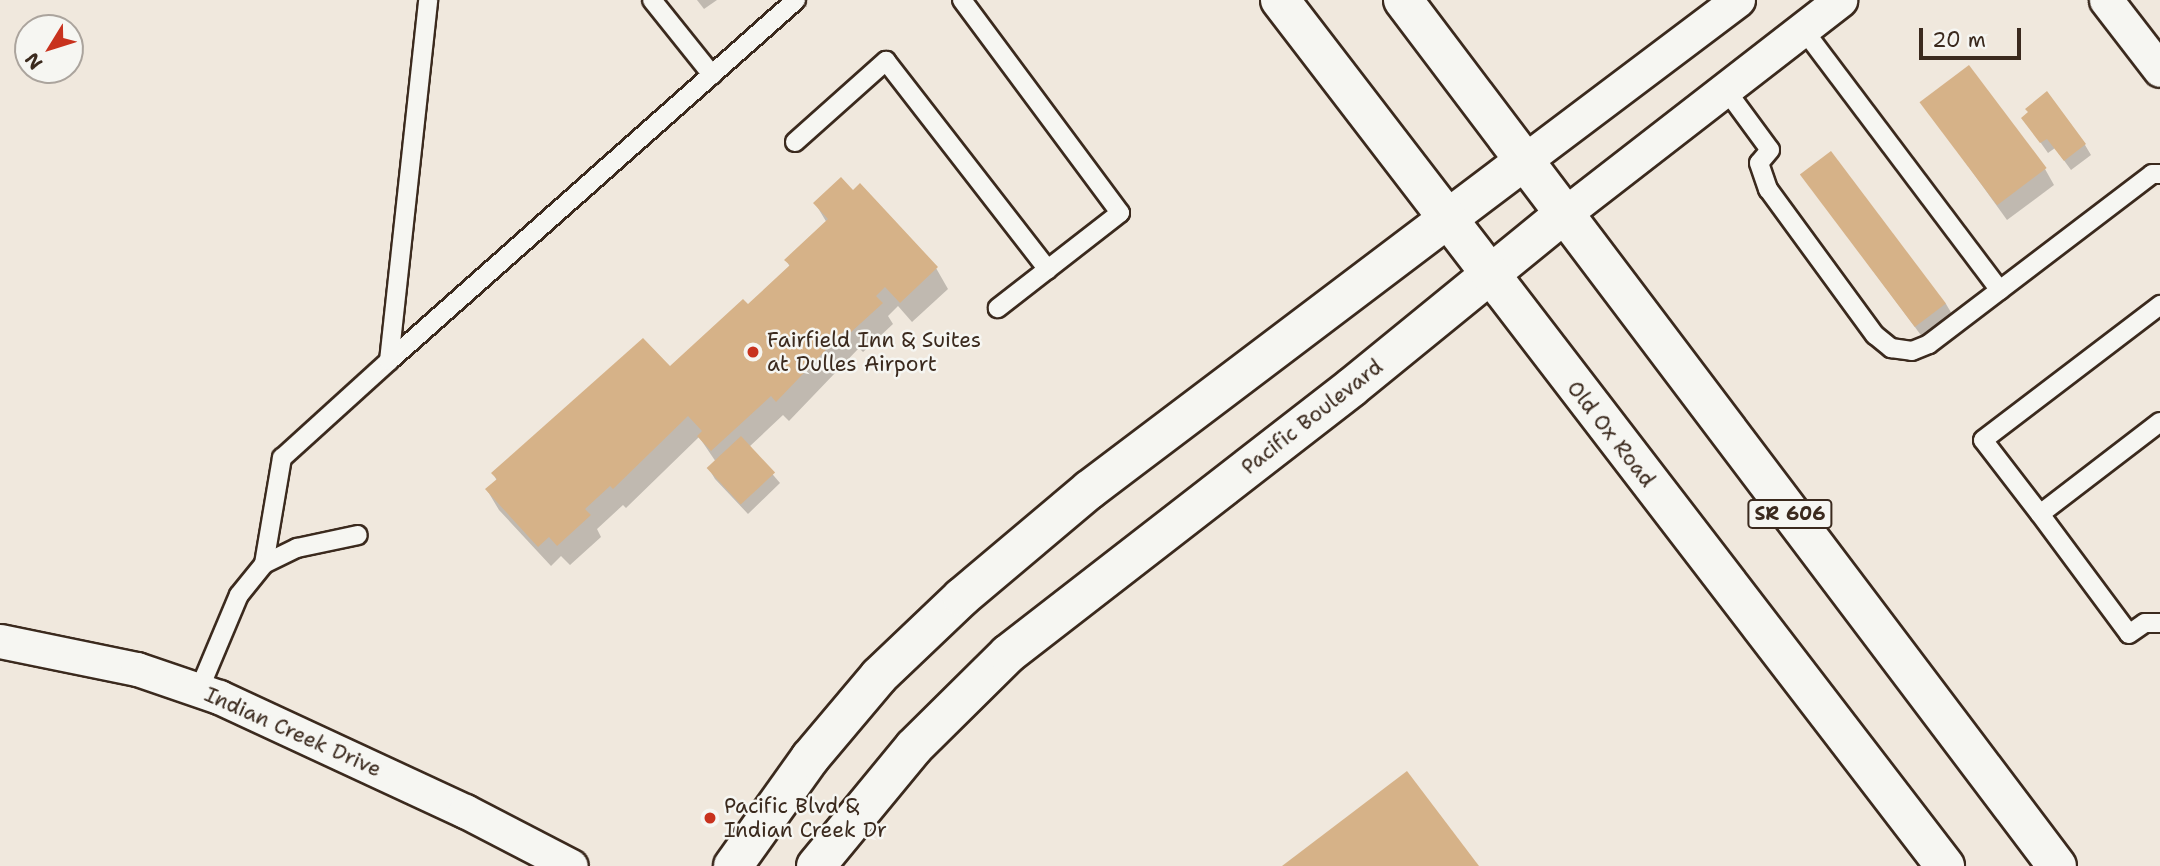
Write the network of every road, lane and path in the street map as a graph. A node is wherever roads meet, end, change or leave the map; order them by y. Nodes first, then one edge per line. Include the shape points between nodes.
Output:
1 (428, 0) edge
2 (652, 0) edge
3 (796, 0) edge
4 (962, 0) edge
5 (1280, 0) edge
6 (1403, 0) edge
7 (1738, 0) edge
8 (1840, 0) edge
9 (2106, 0) edge
10 (1803, 29) junction
11 (2160, 70) edge
12 (712, 75) junction
13 (1726, 90) junction
14 (794, 142) dead end
15 (1524, 162) junction
16 (2160, 174) edge
17 (1563, 215) junction
18 (1446, 220) junction
19 (1048, 270) junction
20 (1490, 275) junction
21 (2000, 290) junction
22 (2160, 305) edge
23 (998, 308) dead end
24 (389, 361) junction
25 (2160, 422) edge
26 (2039, 514) junction
27 (358, 535) dead end
28 (264, 564) junction
29 (2160, 623) edge
30 (0, 641) edge
31 (199, 690) junction
32 (571, 866) edge
33 (733, 866) edge
34 (816, 866) edge
35 (1945, 866) edge
36 (2057, 866) edge

1 - 24 lane
2 - 12 lane
3 - 12 lane
4 - 19 lane via 1120,213
5 - 18 main road, Old Ox Road
6 - 15 main road, SR 606
7 - 15 street
8 - 10 street, Pacific Boulevard
9 - 11 street
10 - 13 street, Pacific Boulevard
10 - 21 lane
12 - 24 lane
13 - 17 street, Pacific Boulevard
13 - 21 lane via 1770,150 1759,163 1768,188 1875,335 1891,348 1912,351 1928,344
14 - 19 lane via 886,61
15 - 17 main road, SR 606
15 - 18 main road
16 - 21 lane via 2152,174
17 - 20 main road, Pacific Boulevard
17 - 36 main road, SR 606
18 - 20 main road, Old Ox Road
18 - 33 main road via 1089,490 962,597 879,676 810,758
19 - 23 lane
20 - 34 main road, Pacific Boulevard via 1008,654 914,747
20 - 35 main road, Old Ox Road
22 - 26 lane via 1983,440
24 - 28 lane via 282,458
25 - 26 lane
26 - 29 lane via 2129,634 2145,623
27 - 28 lane via 297,548
28 - 31 lane via 239,595
30 - 31 street, Indian Creek Drive via 137,669
31 - 32 street, Indian Creek Drive via 323,743

